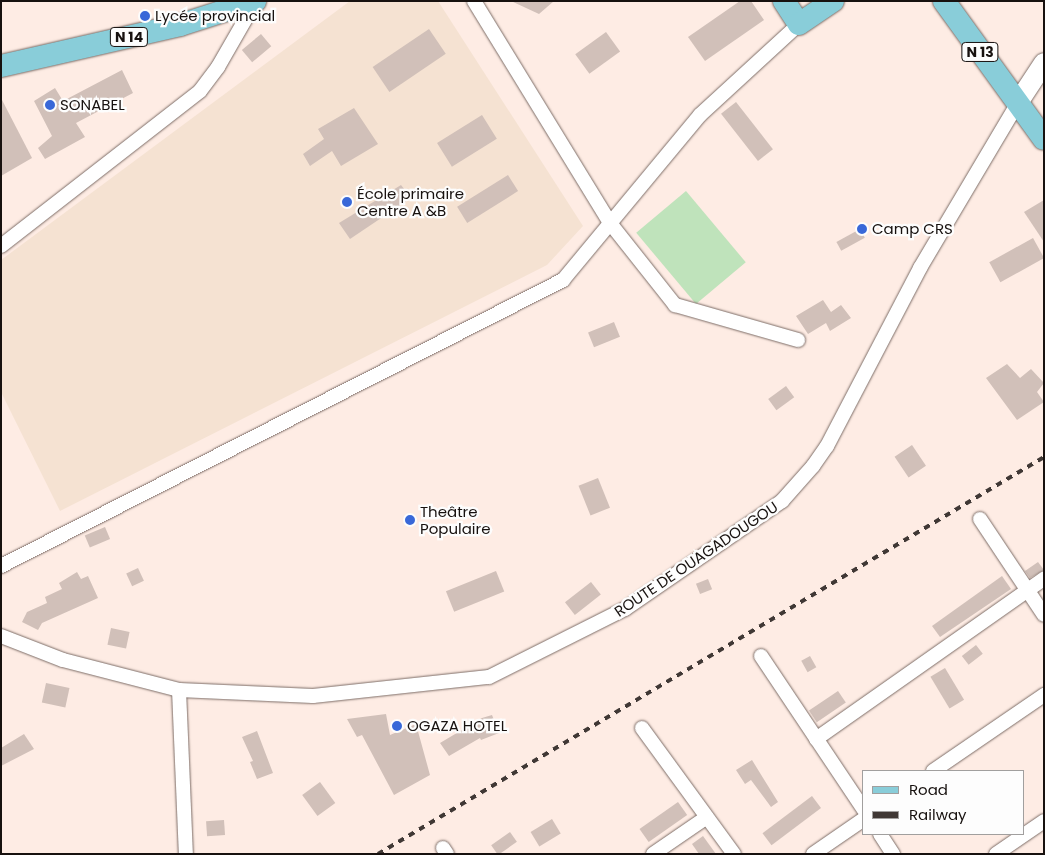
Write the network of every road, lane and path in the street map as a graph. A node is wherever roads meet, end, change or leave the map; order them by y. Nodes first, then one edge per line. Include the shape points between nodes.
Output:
1 (256, 1) edge
2 (474, 1) edge
3 (784, 1) edge
4 (833, 1) edge
5 (944, 1) edge
6 (799, 24) junction
7 (1044, 63) edge
8 (1, 66) edge
9 (1019, 101) junction
10 (1044, 139) edge
11 (610, 223) junction
12 (1, 246) edge
13 (798, 340) dead end
14 (980, 519) dead end
15 (1, 566) edge
16 (1044, 579) edge
17 (1027, 590) junction
18 (1044, 615) edge
19 (1, 636) edge
20 (761, 656) dead end
21 (179, 690) junction
22 (1044, 695) edge
23 (642, 728) dead end
24 (816, 739) junction
25 (934, 770) edge
26 (862, 807) edge
27 (707, 817) junction
28 (862, 820) edge
29 (1044, 821) edge
30 (1025, 834) edge
31 (881, 835) edge
32 (1024, 835) edge
33 (186, 854) edge
34 (653, 854) edge
35 (734, 854) edge
36 (813, 854) edge
37 (893, 854) edge
38 (996, 854) edge

1 - 8 main road, N 14 via 180,25
1 - 12 street via 218,67 200,91
2 - 11 street
3 - 6 main road
4 - 6 main road
5 - 9 main road, N 13
6 - 11 street via 700,115
7 - 9 main road, ROUTE DE OUAGADOUGOU
9 - 10 main road, N 13
9 - 21 street, ROUTE DE OUAGADOUGOU via 920,268 827,446 782,501 625,609 489,677 313,696
11 - 13 street via 675,305
11 - 15 street via 562,280
14 - 17 street
16 - 17 street
17 - 18 street
17 - 24 street
19 - 21 street, ROUTE DE OUAGADOUGOU via 63,660
20 - 24 street
21 - 33 street
22 - 25 street
23 - 27 street
24 - 26 street
27 - 34 street
27 - 35 street
28 - 36 street
29 - 30 street
31 - 37 street
32 - 38 street

